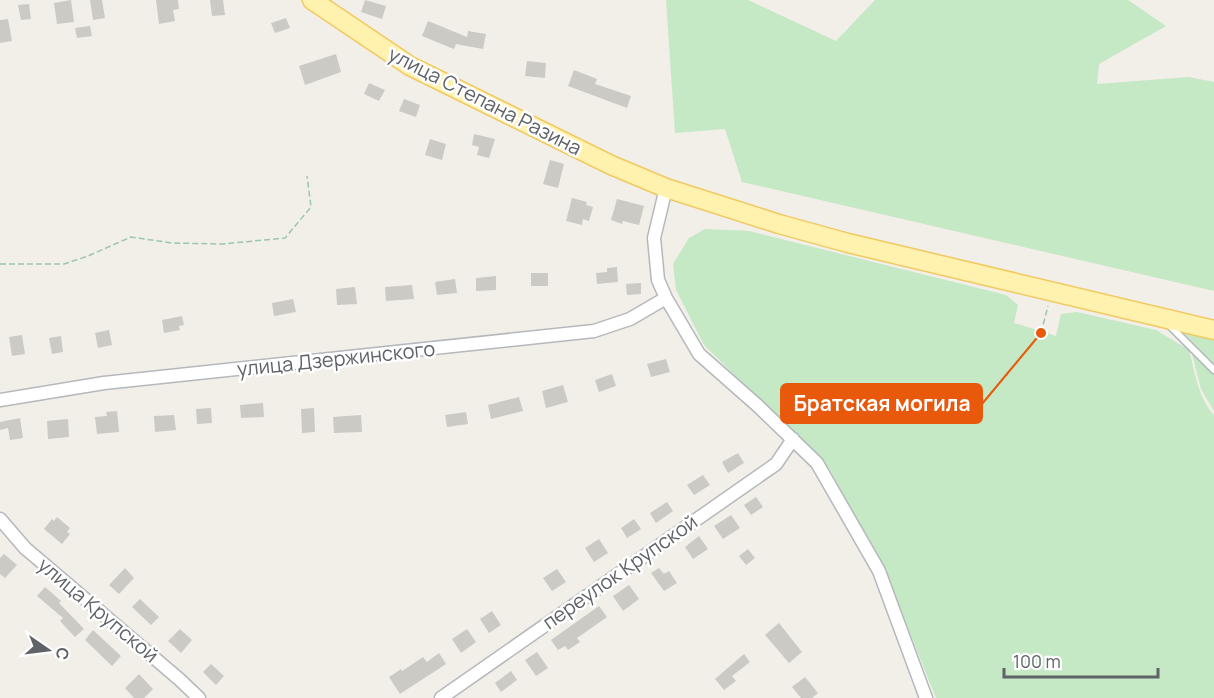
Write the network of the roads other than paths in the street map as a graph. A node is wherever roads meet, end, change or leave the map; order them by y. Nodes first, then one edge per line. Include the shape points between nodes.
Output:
1 (312, 0) edge
2 (666, 188) junction
3 (666, 297) junction
4 (1159, 317) junction
5 (1214, 330) edge
6 (1214, 370) edge
7 (0, 400) edge
8 (793, 439) junction
9 (0, 519) edge
10 (199, 698) edge
11 (441, 698) edge
12 (926, 698) edge

1 - 2 main road, улица Степана Разина via 410,66
2 - 3 street via 654,238 658,280
2 - 4 main road, улица Степана Разина via 848,243
3 - 7 street, улица Дзержинского via 630,319 594,331 104,383
3 - 8 street via 699,354
4 - 5 main road, улица Степана Разина
4 - 6 lane
8 - 11 street, переулок Крупской via 776,464
8 - 12 street via 817,463 879,571
9 - 10 street, улица Крупской via 24,548

